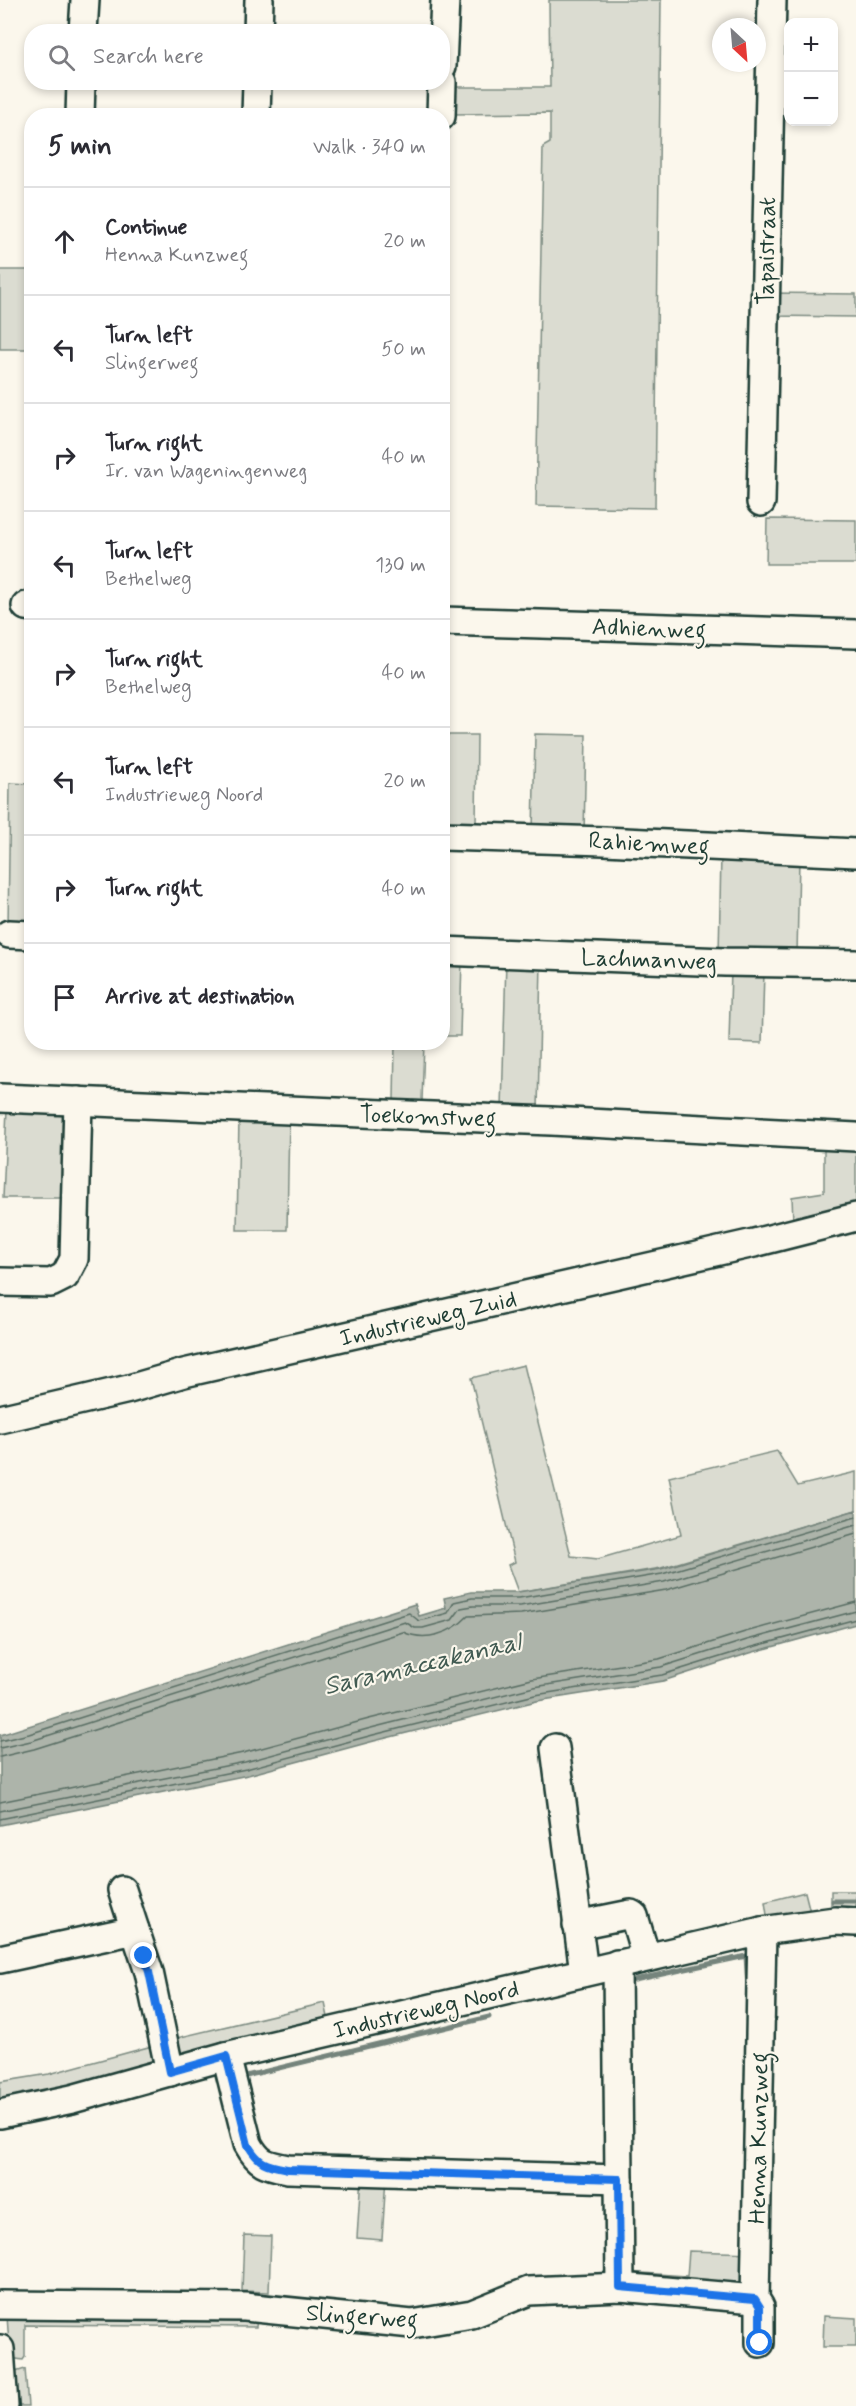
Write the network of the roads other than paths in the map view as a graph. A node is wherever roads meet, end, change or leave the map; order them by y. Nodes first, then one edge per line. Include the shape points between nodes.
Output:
1 (85, 0) edge
2 (259, 0) edge
3 (445, 0) edge
4 (772, 0) edge
5 (84, 24) edge
6 (258, 24) edge
7 (444, 24) edge
8 (81, 90) edge
9 (257, 90) edge
10 (442, 90) edge
11 (80, 108) edge
12 (256, 108) edge
13 (441, 108) edge
14 (761, 502) dead end
15 (450, 621) edge
16 (856, 634) edge
17 (450, 836) edge
18 (856, 853) edge
19 (450, 951) edge
20 (856, 964) edge
21 (0, 1098) edge
22 (78, 1101) junction
23 (856, 1137) edge
24 (856, 1217) edge
25 (0, 1282) edge
26 (0, 1419) edge
27 (555, 1748) dead end
28 (122, 1890) dead end
29 (856, 1922) edge
30 (577, 1924) junction
31 (135, 1930) junction
32 (762, 1931) junction
33 (646, 1958) junction
34 (0, 1959) edge
35 (617, 1964) junction
36 (584, 1972) junction
37 (226, 2056) junction
38 (170, 2072) junction
39 (0, 2114) edge
40 (619, 2179) junction
41 (620, 2287) junction
42 (755, 2299) junction
43 (0, 2304) edge
44 (760, 2343) dead end
45 (0, 2349) edge
46 (4, 2406) edge

1 - 5 street
2 - 6 street
3 - 7 street
4 - 14 street, Tapaistraat
8 - 11 street
9 - 12 street
10 - 13 street
15 - 16 street, Adhienweg
17 - 18 street, Rahiemweg
19 - 20 street, Lachmanweg
21 - 22 street, Toekomstweg
22 - 23 street, Toekomstweg
22 - 25 street via 74,1259 65,1276 51,1283
24 - 26 street, Industrieweg Zuid
27 - 30 street
28 - 31 street
29 - 32 street, Industrieweg Noord
30 - 33 street via 631,1914
30 - 36 street
31 - 34 street
31 - 38 street via 149,1972
32 - 33 street, Industrieweg Noord
32 - 42 street, Henna Kunzweg
33 - 35 street, Industrieweg Noord
35 - 36 street, Industrieweg Noord
35 - 40 street
36 - 37 street, Industrieweg Noord
37 - 38 street, Industrieweg Noord
37 - 40 street via 248,2145 265,2164 288,2169
38 - 39 street, Industrieweg Noord
40 - 41 street
41 - 42 street, Slingerweg
41 - 43 street, Slingerweg via 529,2291 472,2314 412,2324 245,2307
42 - 44 street, Henna Kunzweg via 760,2307
45 - 46 street

